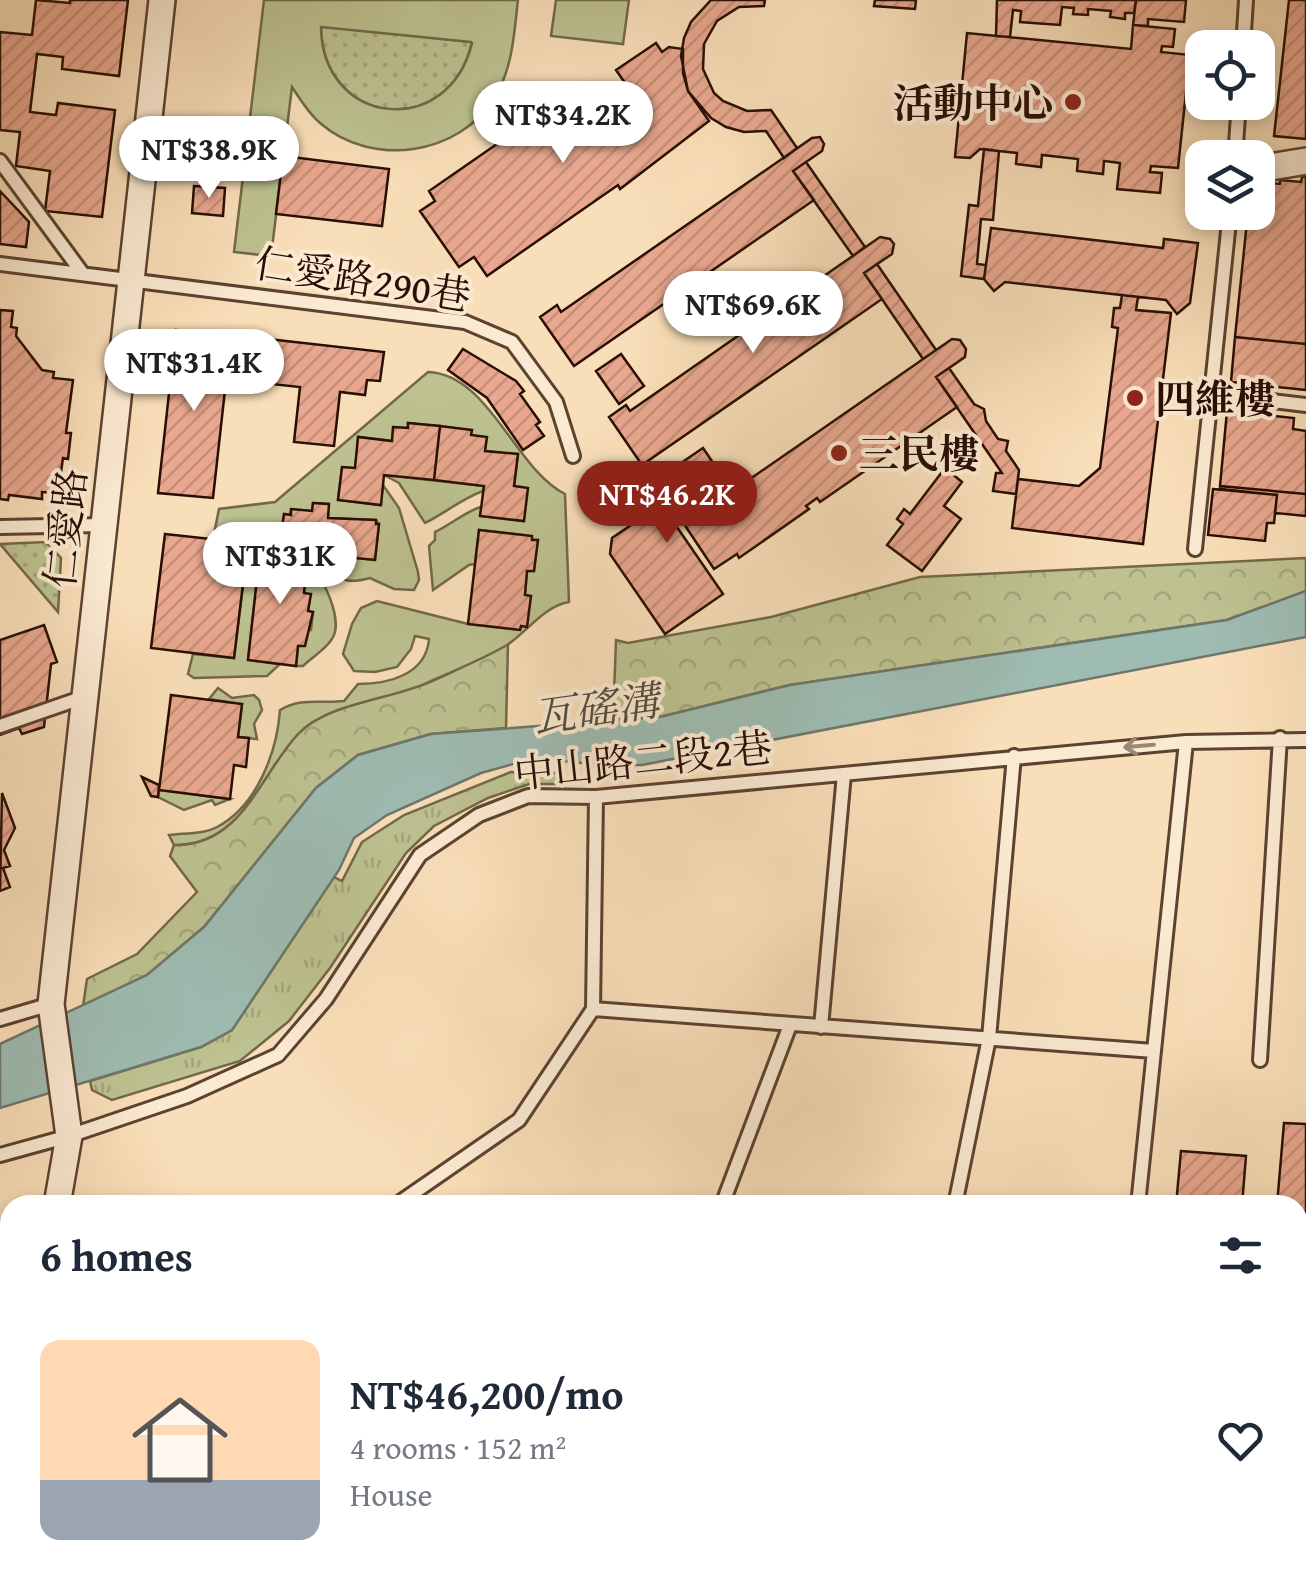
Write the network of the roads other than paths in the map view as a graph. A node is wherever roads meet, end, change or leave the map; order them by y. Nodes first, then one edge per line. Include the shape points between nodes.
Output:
1 (162, 0) edge
2 (1246, 0) edge
3 (1244, 30) edge
4 (0, 160) edge
5 (1306, 162) edge
6 (1275, 166) edge
7 (1228, 230) edge
8 (0, 264) edge
9 (83, 274) junction
10 (132, 279) junction
11 (1213, 394) junction
12 (1306, 404) edge
13 (572, 456) dead end
14 (102, 526) junction
15 (0, 527) edge
16 (1196, 549) dead end
17 (86, 696) junction
18 (0, 726) edge
19 (1280, 738) junction
20 (1306, 740) edge
21 (1186, 742) junction
22 (1014, 756) junction
23 (844, 774) junction
24 (596, 797) junction
25 (52, 1004) junction
26 (593, 1009) junction
27 (0, 1019) edge
28 (790, 1024) junction
29 (821, 1026) junction
30 (989, 1038) junction
31 (1154, 1051) junction
32 (1260, 1060) dead end
33 (69, 1136) junction
34 (0, 1155) edge
35 (59, 1195) edge
36 (410, 1195) edge
37 (726, 1195) edge
38 (958, 1195) edge
39 (1139, 1195) edge

1 - 10 street, 仁愛路
2 - 3 lane
4 - 9 lane
5 - 6 street
7 - 11 lane
8 - 9 lane, 仁愛路290巷
9 - 10 lane, 仁愛路290巷
10 - 13 lane, 仁愛路290巷 via 465,322 512,342 556,402
10 - 14 street, 仁愛路
11 - 12 lane
11 - 16 lane
14 - 15 lane
14 - 17 street, 仁愛路
17 - 18 lane
17 - 25 street, 仁愛路
19 - 20 lane, 中山路二段2巷
19 - 21 lane, 中山路二段2巷
19 - 32 lane
21 -> 22 lane, 中山路二段2巷
21 - 31 lane
22 - 23 lane, 中山路二段2巷
22 - 30 lane
23 - 24 lane, 中山路二段2巷
23 - 29 lane
24 - 26 lane
24 - 33 lane, 中山路二段2巷 via 528,796 480,815 420,855 326,999 278,1055 187,1096
25 - 27 lane
25 - 33 street, 仁愛路
26 - 28 lane
26 - 36 lane via 519,1120
28 - 29 lane
28 - 37 lane
29 - 30 lane
30 - 31 lane
30 - 38 lane
31 - 39 lane
33 - 34 lane, 中山路二段2巷
33 - 35 street, 仁愛路

